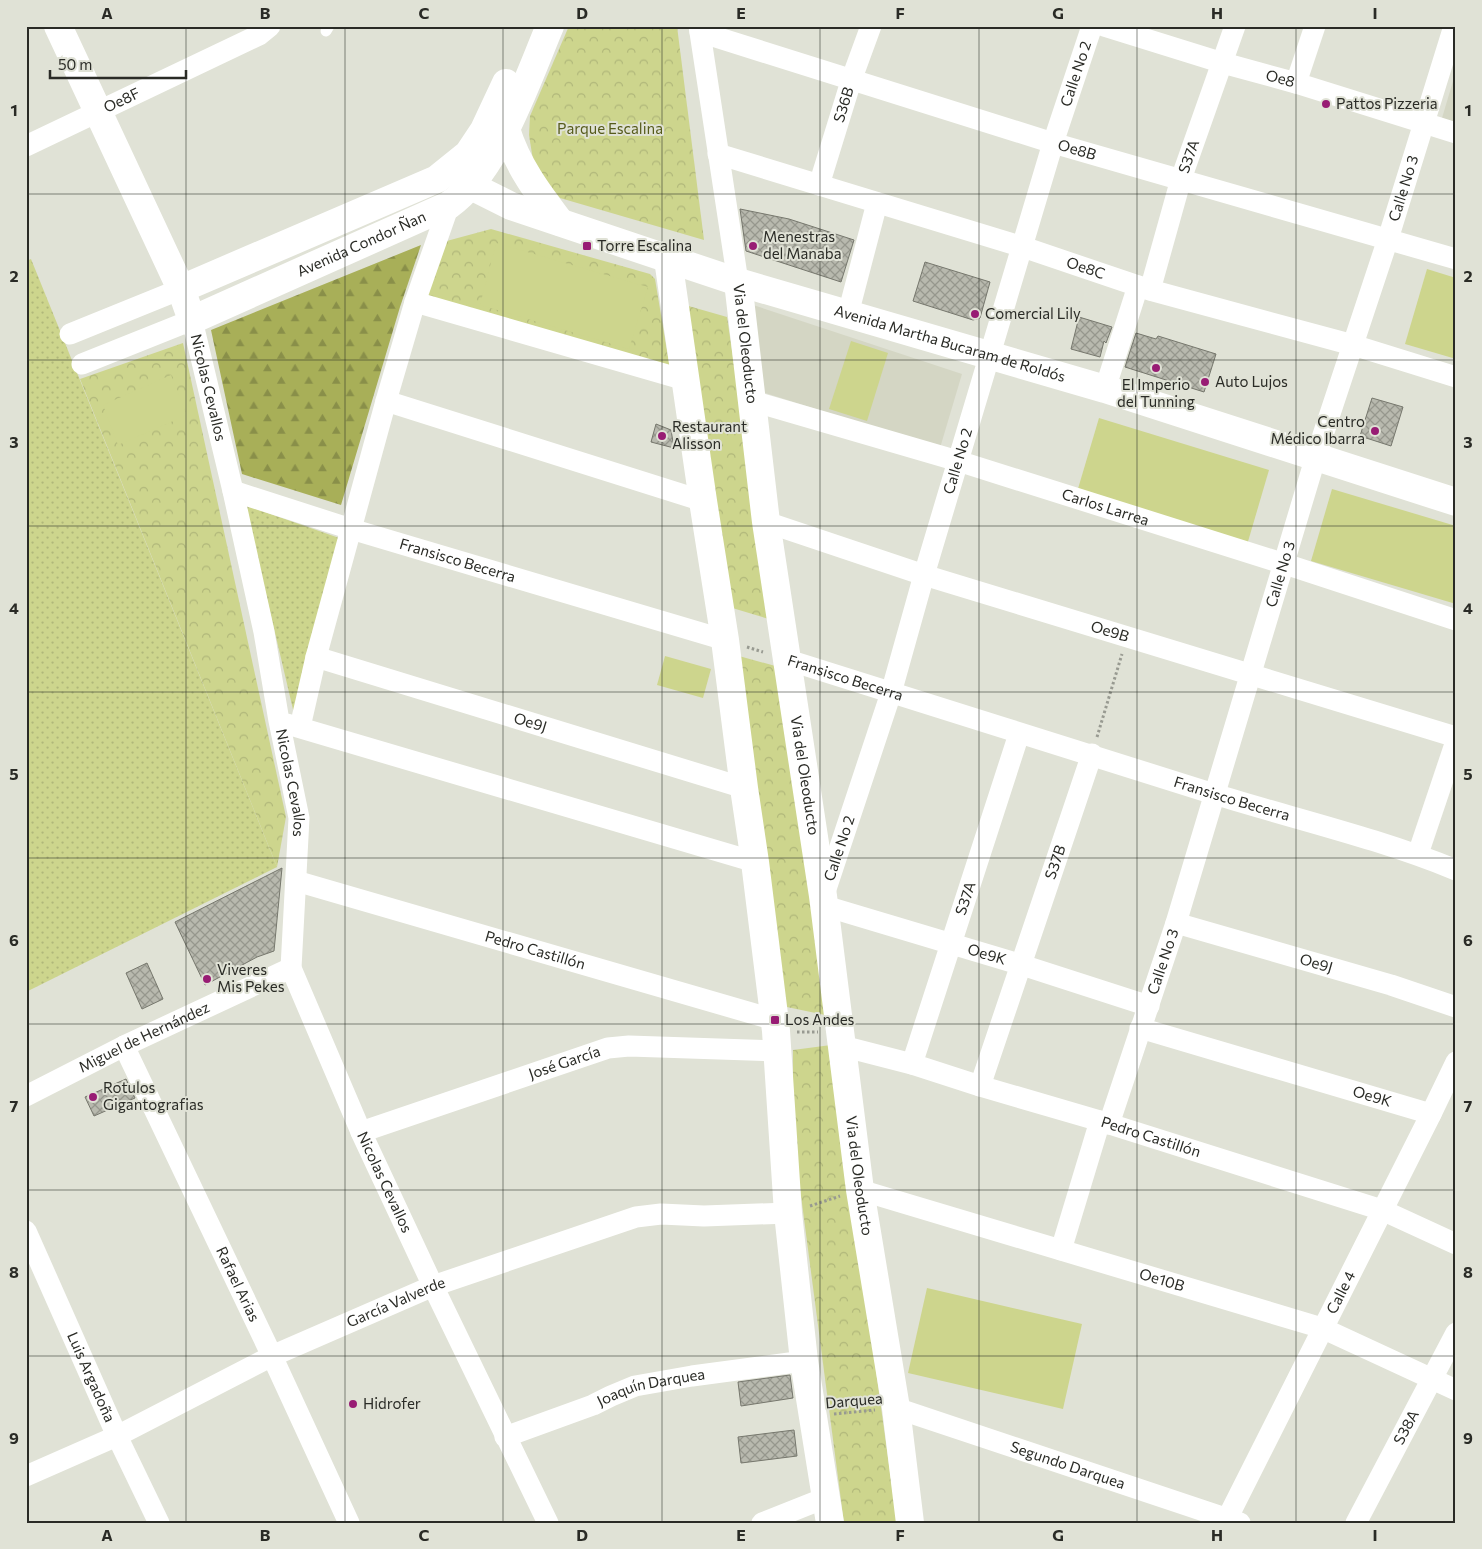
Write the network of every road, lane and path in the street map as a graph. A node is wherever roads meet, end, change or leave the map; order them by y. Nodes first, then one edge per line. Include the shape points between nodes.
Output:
1 (58, 26) edge
2 (270, 26) edge
3 (530, 26) edge
4 (550, 26) edge
5 (871, 26) edge
6 (1092, 26) edge
7 (1104, 26) edge
8 (1235, 26) edge
9 (1315, 26) edge
10 (1454, 26) edge
11 (700, 29) edge
12 (1223, 64) junction
13 (852, 78) junction
14 (1296, 83) junction
15 (98, 111) junction
16 (1423, 124) junction
17 (506, 130) junction
18 (1456, 133) edge
19 (1053, 143) junction
20 (26, 146) edge
21 (718, 154) junction
22 (461, 178) junction
23 (1181, 179) junction
24 (819, 185) junction
25 (877, 203) junction
26 (449, 205) junction
27 (560, 222) junction
28 (1388, 239) junction
29 (1023, 248) junction
30 (1456, 258) edge
31 (668, 259) junction
32 (738, 282) junction
33 (1144, 288) junction
34 (181, 289) junction
35 (415, 302) junction
36 (848, 314) junction
37 (192, 320) junction
38 (70, 334) dead end
39 (1352, 345) junction
40 (990, 354) junction
41 (82, 364) dead end
42 (1456, 377) edge
43 (685, 380) junction
44 (1105, 388) junction
45 (386, 401) junction
46 (752, 401) junction
47 (1316, 456) junction
48 (958, 461) junction
49 (233, 491) junction
50 (702, 501) junction
51 (1456, 502) edge
52 (766, 522) junction
53 (351, 530) junction
54 (1285, 564) junction
55 (924, 576) junction
56 (1456, 620) edge
57 (1127, 638) junction
58 (726, 640) junction
59 (316, 657) junction
60 (788, 660) junction
61 (1250, 675) junction
62 (891, 693) junction
63 (278, 721) junction
64 (300, 728) junction
65 (1019, 734) junction
66 (1456, 737) edge
67 (1456, 741) edge
68 (1092, 754) junction
69 (744, 788) junction
70 (1215, 794) junction
71 (1418, 854) junction
72 (755, 862) junction
73 (1456, 870) edge
74 (296, 882) junction
75 (824, 901) junction
76 (1176, 923) junction
77 (951, 945) junction
78 (1022, 965) junction
79 (290, 968) junction
80 (1149, 1006) junction
81 (1456, 1007) edge
82 (1140, 1028) junction
83 (776, 1034) junction
84 (841, 1039) junction
85 (124, 1046) junction
86 (1456, 1062) edge
87 (912, 1064) junction
88 (980, 1086) junction
89 (26, 1096) edge
90 (1431, 1114) junction
91 (1104, 1122) junction
92 (361, 1132) junction
93 (860, 1190) junction
94 (1382, 1210) junction
95 (788, 1213) junction
96 (26, 1231) edge
97 (1456, 1244) edge
98 (1061, 1250) junction
99 (433, 1286) junction
100 (1322, 1328) junction
101 (1456, 1333) edge
102 (272, 1356) junction
103 (804, 1361) junction
104 (1432, 1379) junction
105 (1456, 1390) edge
106 (896, 1408) junction
107 (814, 1416) junction
108 (117, 1436) junction
109 (505, 1437) junction
110 (26, 1476) edge
111 (827, 1511) edge
112 (1231, 1521) edge
113 (159, 1523) edge
114 (349, 1523) edge
115 (548, 1523) edge
116 (762, 1523) edge
117 (910, 1523) edge
118 (1356, 1523) edge

1 - 15 street, Nicolas Cevallos
2 - 15 street, Oe8F via 258,35
3 - 22 street, Avenida Condor Ñan via 484,130 468,154
4 - 17 street, Avenida Condor Ñan
5 - 13 street, S36B
6 - 19 street, Calle No 2
7 - 12 street, Oe8
8 - 12 street, S37A
9 - 14 street
10 - 16 street, Calle No 3
11 - 13 street, Oe8B
11 - 21 street, Via del Oleoducto
12 - 14 street, Oe8
12 - 23 street, S37A
13 - 19 street, Oe8B
13 - 24 street, S36B
14 - 16 street, Oe8
15 - 20 street, Oe8F
15 - 34 street, Nicolas Cevallos
16 - 18 street, Oe8
16 - 28 street, Calle No 3
17 - 22 street, Avenida Condor Ñan
17 - 27 street via 532,184
19 - 23 street, Oe8B
19 - 29 street, Calle No 2
21 - 24 street, Oe8C
21 - 32 street, Via del Oleoducto
22 - 26 street, Avenida Condor Ñan
22 - 27 street, Avenida Martha Bucaram de Roldós via 511,206
22 - 34 street, Avenida Condor Ñan via 437,179
23 - 28 street, Oe8B
23 - 33 street, S37A
24 - 25 street, Oe8C
25 - 29 street, Oe8C
25 - 36 street
26 - 35 street
26 - 37 street, Avenida Condor Ñan
27 - 31 street, Avenida Martha Bucaram de Roldós
28 - 30 street, Oe8B
28 - 39 street, Calle No 3
29 - 33 street, Oe8C
29 - 40 street, Calle No 2
31 - 32 street, Avenida Martha Bucaram de Roldós
31 - 43 street
32 - 36 street, Avenida Martha Bucaram de Roldós
32 - 46 street, Via del Oleoducto
33 - 39 street, Oe8C
33 - 44 street, S37A
34 - 37 street, Nicolas Cevallos
34 - 38 street, Avenida Condor Ñan
35 - 43 street
35 - 45 street
36 - 40 street, Avenida Martha Bucaram de Roldós
37 - 41 street, Avenida Condor Ñan
37 - 49 street, Nicolas Cevallos
39 - 42 street, Oe8C
39 - 47 street, Calle No 3
40 - 44 street, Avenida Martha Bucaram de Roldós
40 - 48 street, Calle No 2
43 - 50 street
44 - 47 street, Avenida Martha Bucaram de Roldós
45 - 50 street
45 - 53 street
46 - 48 street, Carlos Larrea
46 - 52 street, Via del Oleoducto
47 - 51 street, Avenida Martha Bucaram de Roldós
47 - 54 street, Calle No 3
48 - 54 street, Carlos Larrea
48 - 55 street, Calle No 2
49 - 53 street, Fransisco Becerra
49 - 63 street, Nicolas Cevallos via 264,632
50 - 58 street
52 - 55 street, Oe9B
52 - 60 street, Via del Oleoducto
53 - 58 street, Fransisco Becerra
53 - 59 street
54 - 56 street, Carlos Larrea
54 - 61 street, Calle No 3
55 - 57 street, Oe9B
55 - 62 street, Calle No 2
57 - 61 street, Oe9B
57 - 68 path
58 - 60 path, Fransisco Becerra
58 - 69 street
59 - 64 street
59 - 69 street, Oe9J
60 - 62 street, Fransisco Becerra
60 - 75 street, Via del Oleoducto
61 - 66 street, Oe9B
61 - 70 street, Calle No 3
62 - 65 street, Fransisco Becerra
62 - 75 street, Calle No 2
63 - 64 street
63 - 74 street, Nicolas Cevallos via 299,818
64 - 72 street
65 - 68 street, Fransisco Becerra
65 - 77 street, S37A
67 - 71 street
68 - 70 street, Fransisco Becerra
68 - 78 street, S37B
69 - 72 street
70 - 71 street, Fransisco Becerra
70 - 76 street, Calle No 3
71 - 73 street, Fransisco Becerra
72 - 83 street
74 - 79 street, Nicolas Cevallos
74 - 83 street, Pedro Castillón
75 - 77 street, Oe9K
75 - 84 street, Via del Oleoducto
76 - 80 street, Calle No 3
76 - 81 street, Oe9J via 1392,985
77 - 78 street, Oe9K
77 - 87 street, S37A
78 - 80 street, Oe9K
78 - 88 street, S37B
79 - 85 street, Miguel de Hernández
79 - 92 street, Nicolas Cevallos
80 - 82 street, Calle No 3
82 - 90 street, Oe9K
82 - 91 street, Calle No 3
83 - 84 path
83 - 92 street, José García via 608,1048
83 - 95 street
84 - 87 street, Pedro Castillón
84 - 93 street, Via del Oleoducto
85 - 89 street, Miguel de Hernández
85 - 102 street, Rafael Arias
86 - 90 street, Calle 4
87 - 88 street, Pedro Castillón
88 - 91 street, Pedro Castillón
90 - 94 street, Calle 4
91 - 94 street, Pedro Castillón
91 - 98 street, Calle No 3
92 - 99 street, Nicolas Cevallos
93 - 95 path
93 - 98 street, Oe10B
93 - 106 street, Via del Oleoducto
94 - 97 street, Pedro Castillón
94 - 100 street, Calle 4
95 - 99 street, García Valverde via 636,1217
95 - 103 street
96 - 108 street, Luis Argadoña
98 - 100 street, Oe10B
99 - 102 street, García Valverde
99 - 109 street, Nicolas Cevallos
100 - 104 street, Oe10B
100 - 112 street, Calle 4
101 - 104 street, S38A
102 - 108 street, García Valverde
102 - 114 street, Rafael Arias
103 - 107 street
103 - 109 street, Joaquín Darquea via 635,1386
104 - 105 street, Oe10B
104 - 118 street, S38A
106 - 107 path, Darquea
106 - 112 street, Segundo Darquea
106 - 117 street, Via del Oleoducto
107 - 111 street
108 - 110 street, García Valverde
108 - 113 street, Luis Argadoña
109 - 115 street, Nicolas Cevallos
111 - 116 street

